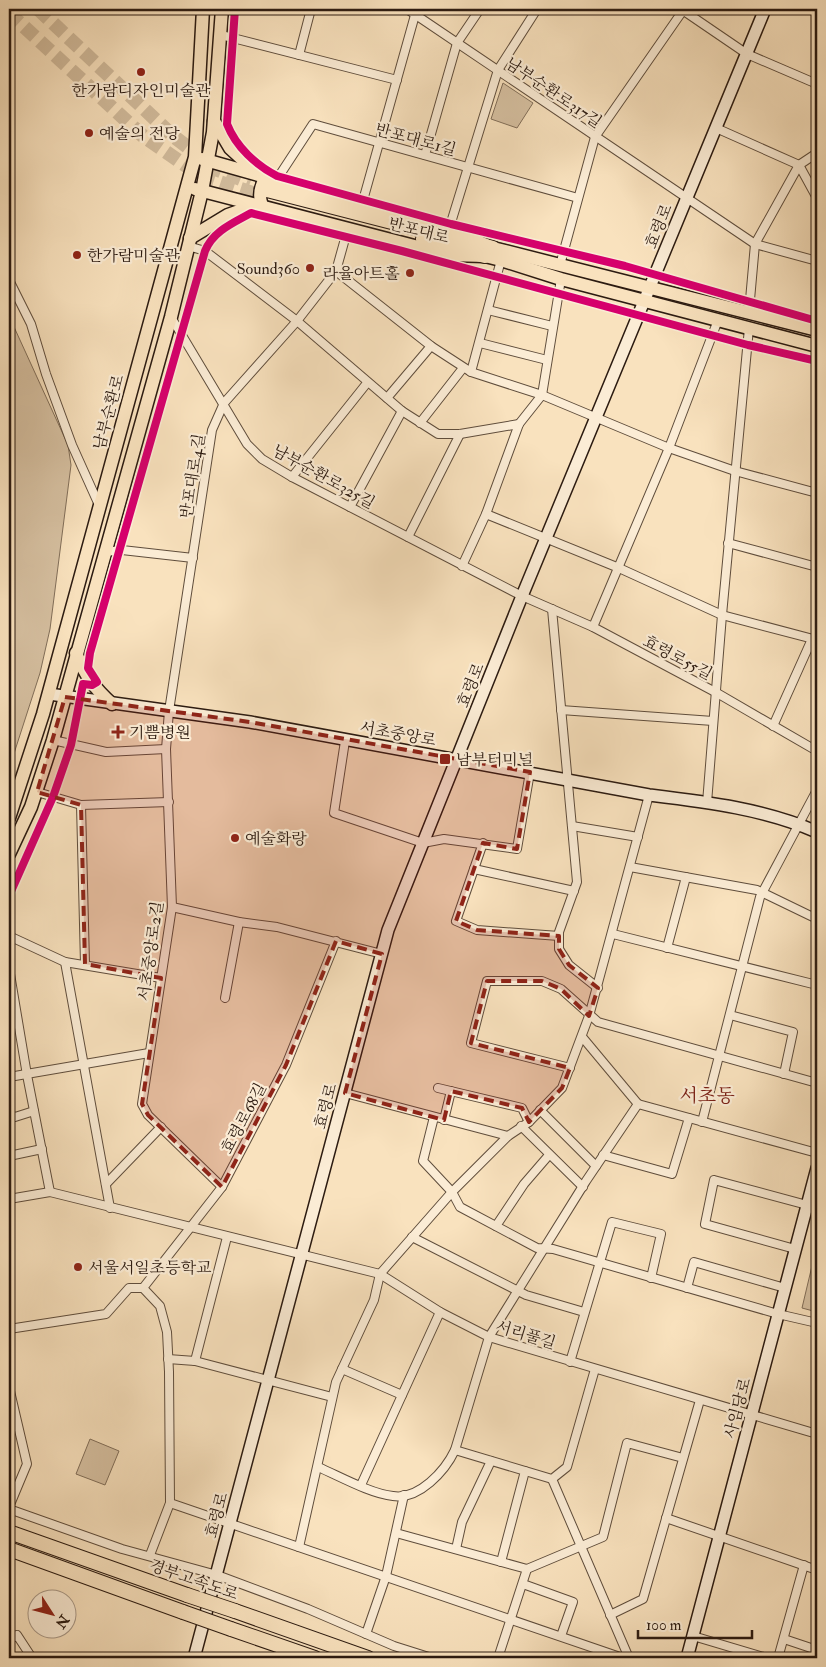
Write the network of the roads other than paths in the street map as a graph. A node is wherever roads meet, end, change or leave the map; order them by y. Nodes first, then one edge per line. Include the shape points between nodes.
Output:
1 (203, 9) edge
2 (222, 9) edge
3 (311, 9) edge
4 (407, 9) edge
5 (480, 9) edge
6 (537, 9) edge
7 (683, 9) edge
8 (765, 9) edge
9 (813, 9) edge
10 (817, 11) edge
11 (417, 12) edge
12 (220, 35) junction
13 (456, 43) junction
14 (747, 54) junction
15 (299, 55) junction
16 (498, 70) junction
17 (397, 80) junction
18 (817, 84) edge
19 (214, 120) junction
20 (716, 128) junction
21 (595, 136) junction
22 (379, 143) junction
23 (817, 153) edge
24 (424, 156) junction
25 (195, 157) junction
26 (209, 161) junction
27 (799, 165) junction
28 (469, 168) junction
29 (187, 187) junction
30 (202, 191) junction
31 (265, 196) junction
32 (687, 197) junction
33 (578, 198) junction
34 (817, 198) edge
35 (362, 204) junction
36 (348, 228) junction
37 (449, 229) junction
38 (189, 242) junction
39 (755, 244) junction
40 (493, 254) junction
41 (817, 261) edge
42 (560, 264) junction
43 (336, 271) junction
44 (561, 278) junction
45 (9, 280) edge
46 (651, 288) junction
47 (646, 301) junction
48 (488, 310) junction
49 (749, 311) junction
50 (171, 317) junction
51 (718, 320) junction
52 (297, 321) junction
53 (552, 326) junction
54 (749, 328) junction
55 (817, 330) edge
56 (480, 343) junction
57 (431, 346) junction
58 (817, 346) edge
59 (547, 360) junction
60 (467, 370) junction
61 (367, 383) junction
62 (542, 395) junction
63 (387, 398) junction
64 (224, 403) junction
65 (402, 412) junction
66 (596, 418) junction
67 (420, 424) junction
68 (519, 424) junction
69 (460, 434) junction
70 (669, 448) junction
71 (735, 470) junction
72 (292, 477) junction
73 (817, 493) edge
74 (99, 505) junction
75 (350, 507) junction
76 (486, 514) junction
77 (408, 537) junction
78 (546, 539) junction
79 (728, 543) junction
80 (105, 552) junction
81 (193, 558) junction
82 (462, 566) junction
83 (817, 567) edge
84 (619, 568) junction
85 (522, 596) junction
86 (552, 609) junction
87 (722, 615) junction
88 (593, 627) junction
89 (64, 636) junction
90 (815, 639) edge
91 (78, 647) junction
92 (717, 693) junction
93 (49, 694) junction
94 (65, 697) junction
95 (112, 704) junction
96 (561, 710) junction
97 (169, 711) junction
98 (712, 721) junction
99 (773, 726) junction
100 (53, 740) junction
101 (345, 741) junction
102 (166, 749) junction
103 (817, 751) edge
104 (457, 760) junction
105 (530, 772) junction
106 (567, 779) junction
107 (817, 790) edge
108 (37, 792) junction
109 (649, 796) junction
110 (169, 802) junction
111 (707, 803) junction
112 (81, 805) junction
113 (9, 818) edge
114 (799, 825) junction
115 (572, 826) junction
116 (817, 832) edge
117 (638, 837) junction
118 (423, 843) junction
119 (483, 843) junction
120 (9, 854) edge
121 (630, 867) junction
122 (474, 869) junction
123 (686, 877) junction
124 (574, 891) junction
125 (763, 892) junction
126 (172, 907) junction
127 (817, 919) edge
128 (239, 922) junction
129 (613, 934) junction
130 (9, 936) edge
131 (559, 936) junction
132 (336, 942) junction
133 (667, 948) junction
134 (382, 954) junction
135 (64, 962) junction
136 (85, 964) junction
137 (742, 967) junction
138 (9, 968) edge
139 (160, 978) junction
140 (817, 985) edge
141 (598, 988) junction
142 (225, 998) dead end
143 (730, 1015) junction
144 (590, 1016) junction
145 (583, 1038) junction
146 (149, 1053) junction
147 (720, 1056) junction
148 (83, 1064) junction
149 (570, 1068) junction
150 (784, 1074) junction
151 (26, 1075) junction
152 (9, 1077) edge
153 (817, 1082) edge
154 (438, 1088) dead end
155 (451, 1091) junction
156 (345, 1093) junction
157 (638, 1104) junction
158 (540, 1110) junction
159 (34, 1111) junction
160 (9, 1114) edge
161 (434, 1117) junction
162 (689, 1118) junction
163 (444, 1120) junction
164 (529, 1122) junction
165 (702, 1122) junction
166 (521, 1126) junction
167 (161, 1127) junction
168 (508, 1136) junction
169 (42, 1149) junction
170 (817, 1153) edge
171 (549, 1155) junction
172 (9, 1156) edge
173 (603, 1156) junction
174 (596, 1166) junction
175 (817, 1168) edge
176 (106, 1184) junction
177 (222, 1187) junction
178 (583, 1187) junction
179 (50, 1192) junction
180 (452, 1192) junction
181 (9, 1199) edge
182 (807, 1205) junction
183 (110, 1208) junction
184 (496, 1226) junction
185 (189, 1228) junction
186 (227, 1237) junction
187 (412, 1237) junction
188 (795, 1248) junction
189 (544, 1249) junction
190 (302, 1256) junction
191 (598, 1262) junction
192 (380, 1274) junction
193 (651, 1278) junction
194 (143, 1288) junction
195 (687, 1288) junction
196 (785, 1288) junction
197 (518, 1291) junction
198 (440, 1312) junction
199 (584, 1312) junction
200 (778, 1314) junction
201 (817, 1323) edge
202 (9, 1329) edge
203 (489, 1337) junction
204 (168, 1359) junction
205 (195, 1361) junction
206 (570, 1362) junction
207 (342, 1369) junction
208 (595, 1369) junction
209 (269, 1380) junction
210 (9, 1387) edge
211 (402, 1395) junction
212 (332, 1397) junction
213 (700, 1400) junction
214 (752, 1416) junction
215 (817, 1434) edge
216 (455, 1450) junction
217 (683, 1458) junction
218 (491, 1461) junction
219 (318, 1467) junction
220 (525, 1471) junction
221 (552, 1479) junction
222 (361, 1486) junction
223 (404, 1495) junction
224 (170, 1503) junction
225 (9, 1508) edge
226 (666, 1518) junction
227 (231, 1524) junction
228 (9, 1532) edge
229 (396, 1533) junction
230 (720, 1536) junction
231 (581, 1546) junction
232 (299, 1547) junction
233 (9, 1549) edge
234 (456, 1550) junction
235 (150, 1555) junction
236 (501, 1562) junction
237 (804, 1565) junction
238 (527, 1569) junction
239 (817, 1570) edge
240 (217, 1575) junction
241 (386, 1576) junction
242 (523, 1584) junction
243 (610, 1615) junction
244 (512, 1619) junction
245 (366, 1634) junction
246 (561, 1636) junction
247 (692, 1636) junction
248 (784, 1639) junction
249 (9, 1640) edge
250 (817, 1650) edge
251 (32, 1658) edge
252 (194, 1658) edge
253 (315, 1658) edge
254 (368, 1658) edge
255 (432, 1658) edge
256 (498, 1658) edge
257 (622, 1658) edge
258 (629, 1658) edge
259 (686, 1658) edge
260 (767, 1658) edge
261 (778, 1658) edge

1 - 25 main road, 남부순환로
2 - 12 main road
3 - 15 street
4 - 11 street, 남부순환로317길
5 - 13 street
6 - 16 street
7 - 14 street
7 - 21 street
8 - 14 main road, 효령로
9 - 10 street
11 - 13 street, 남부순환로317길
11 - 17 street
12 - 15 street
12 - 19 main road
13 - 16 street, 남부순환로317길
13 - 24 street
14 - 18 street
14 - 20 main road, 효령로
15 - 17 street
16 - 21 street, 남부순환로317길
16 - 28 street
17 - 22 street
19 - 26 main road
19 - 31 main road via 230,148 253,170
20 - 27 street
20 - 32 main road, 효령로
21 - 32 street, 남부순환로317길
21 - 33 street
22 - 24 street, 반포대로1길
22 - 31 street, 반포대로1길 via 313,124
22 - 35 street
23 - 27 street
24 - 28 street, 반포대로1길
25 - 26 main road, 반포대로
25 - 29 main road, 남부순환로
26 - 30 main road
26 - 31 main road, 반포대로
27 - 34 street
27 - 39 street
28 - 33 street, 반포대로1길
28 - 37 street
29 - 30 main road, 반포대로
29 - 74 main road, 남부순환로
30 - 31 main road, 반포대로
30 - 38 main road
31 - 35 main road, 반포대로
31 - 36 main road, 반포대로
31 - 38 main road via 228,215
31 - 40 highway
32 - 39 street, 남부순환로317길
32 - 46 main road, 효령로
33 - 42 street
35 - 37 main road, 반포대로
36 - 40 main road, 반포대로 via 449,255
36 - 43 street, 반포대로4길
37 - 40 main road, 반포대로
38 - 50 main road
38 - 52 street
39 - 41 street, 남부순환로317길
39 - 49 street
40 - 42 main road, 반포대로
40 - 44 main road, 반포대로
40 - 48 street
42 - 46 main road, 반포대로
43 - 52 street, 반포대로4길
43 - 57 street
44 - 47 main road, 반포대로
44 - 53 street
45 - 74 street via 31,324 72,445
46 - 47 main road, 효령로
46 - 49 main road, 반포대로
47 - 51 main road, 반포대로
47 - 66 main road, 효령로
48 - 53 street
48 - 56 street
49 - 55 main road, 반포대로
50 - 64 street, 남부순환로325길
50 - 80 main road
51 - 54 main road, 반포대로
51 - 70 street
52 - 61 street
52 - 64 street, 반포대로4길
53 - 59 street
54 - 58 main road, 반포대로
54 - 71 street
56 - 59 street
56 - 60 street
57 - 60 street
57 - 63 street
59 - 62 street
60 - 62 street
60 - 67 street
61 - 63 street
61 - 72 street
62 - 66 street
62 - 68 street
63 - 65 street
64 - 72 street, 남부순환로325길 via 247,444 262,459
64 - 81 street, 반포대로4길 via 212,430
65 - 67 street
65 - 75 street
66 - 70 street
66 - 78 main road, 효령로
67 - 69 street via 438,434
68 - 69 street
68 - 76 street
69 - 77 street
70 - 71 street
70 - 84 street
71 - 73 street
71 - 79 street
72 - 75 street, 남부순환로325길
74 - 89 main road, 남부순환로
75 - 77 street, 남부순환로325길
76 - 78 street
76 - 82 street
77 - 82 street, 남부순환로325길
78 - 84 street
78 - 85 main road, 효령로
79 - 83 street
79 - 87 street
80 - 81 street via 122,550
80 - 91 main road
81 - 97 street, 반포대로4길
82 - 85 street, 남부순환로325길
84 - 87 street
84 - 88 street
85 - 86 street, 효령로55길
85 - 104 main road, 효령로
86 - 88 street, 효령로55길
86 - 96 street
87 - 90 street
87 - 92 street
88 - 92 street, 효령로55길
89 - 91 main road
89 - 93 main road, 남부순환로
90 - 99 street
91 - 94 main road
91 - 95 main road via 87,678
92 - 98 street
92 - 99 street, 효령로55길
93 - 94 main road, 서초중앙로
93 - 113 main road, 남부순환로
94 - 95 main road, 서초중앙로
94 - 100 main road
95 - 97 main road, 서초중앙로
96 - 98 street
96 - 106 street
97 - 101 main road, 서초중앙로 via 250,722
97 - 102 street, 서초중앙로2길
98 - 111 street
99 - 103 street, 효령로55길
100 - 102 street via 106,752
100 - 108 main road
101 - 104 main road, 서초중앙로
101 - 118 street via 334,812
102 - 110 street, 서초중앙로2길
104 - 105 main road, 서초중앙로
104 - 118 main road, 효령로
105 - 106 main road, 서초중앙로
105 - 119 street via 517,849
106 - 109 main road, 서초중앙로
106 - 115 street
107 - 114 street
108 - 112 street
108 - 120 main road
109 - 111 main road, 서초중앙로
109 - 117 street
110 - 112 street
110 - 126 street, 서초중앙로2길
111 - 114 main road, 서초중앙로
112 - 136 street
114 - 116 main road, 서초중앙로
114 - 125 street
115 - 117 street
115 - 124 street via 577,882
117 - 121 street
118 - 119 street via 444,839
118 - 134 main road, 효령로 via 402,890
119 - 122 street
121 - 123 street
121 - 129 street
122 - 124 street
122 - 131 street via 456,921 477,930
123 - 125 street
123 - 133 street
124 - 131 street
125 - 127 street
125 - 137 street
126 - 128 street
126 - 139 street, 서초중앙로2길
128 - 132 street via 277,927
128 - 142 street
129 - 133 street
129 - 141 street
130 - 135 street
131 - 141 street via 559,948 569,965
132 - 134 street
132 - 177 street, 효령로68길 via 286,1065
133 - 137 street
134 - 156 main road, 효령로
135 - 136 street
135 - 148 street
136 - 139 street
137 - 140 street
137 - 143 street
138 - 151 street
139 - 146 street, 서초중앙로2길
141 - 144 street
143 - 147 street
143 - 150 street via 793,1032
144 - 145 street
144 - 147 street via 598,1022
144 - 149 street via 561,989 542,981 487,980 471,1043
145 - 149 street
145 - 157 street
146 - 148 street
146 - 167 street, 서초중앙로2길 via 142,1104
147 - 150 street
147 - 165 street
148 - 151 street
148 - 176 street
149 - 158 street via 562,1088
150 - 153 street
151 - 152 street
151 - 159 street
154 - 155 street
155 - 163 street
155 - 164 street via 522,1108
156 - 161 street
156 - 190 main road, 효령로
157 - 162 street
157 - 173 street
158 - 164 street
158 - 174 street
159 - 160 street via 15,1117
159 - 169 street
161 - 163 street
161 - 180 street via 423,1161
162 - 165 street
162 - 173 street via 672,1174
163 - 168 street
164 - 166 street
165 - 170 street
166 - 168 street
166 - 171 street
167 - 176 street
167 - 177 street, 서초중앙로2길
168 - 180 street
169 - 172 street
169 - 179 street
171 - 178 street
171 - 184 street via 524,1184
173 - 174 street
174 - 178 street
175 - 182 main road, 사임당로
176 - 183 street
177 - 185 street, 효령로68길
178 - 189 street
179 - 181 street
179 - 183 street, 서리풀길
180 - 184 street via 460,1207
180 - 187 street
182 - 188 main road, 사임당로
182 - 188 street via 714,1180 704,1224
183 - 185 street, 서리풀길
184 - 189 street
185 - 186 street, 서리풀길
185 - 194 street, 효령로68길
186 - 190 street, 서리풀길
186 - 205 street
187 - 192 street
187 - 197 street
188 - 196 main road, 사임당로
189 - 191 street
189 - 197 street
190 - 192 street, 서리풀길
190 - 209 main road, 효령로
191 - 193 street
191 - 193 street via 612,1222 661,1234
191 - 199 street
192 - 198 street, 서리풀길
192 - 207 street via 374,1300
193 - 195 street
194 - 202 street via 129,1288 106,1314
194 - 204 street via 160,1306 167,1332
195 - 196 street via 694,1262
195 - 200 street
196 - 200 main road, 사임당로
197 - 199 street
197 - 203 street
198 - 203 street, 서리풀길
198 - 211 street
199 - 206 street
200 - 201 street
200 - 214 main road, 사임당로
203 - 206 street, 서리풀길
203 - 216 street
204 - 205 street
204 - 224 street
205 - 209 street
206 - 208 street, 서리풀길
207 - 211 street
207 - 212 street
208 - 213 street, 서리풀길
208 - 221 street via 567,1467
209 - 212 street
209 - 227 main road, 효령로
210 - 225 street via 27,1464
211 - 222 street
212 - 219 street
213 - 214 street, 서리풀길
213 - 217 street
214 - 215 street, 서리풀길
214 - 230 main road, 사임당로
216 - 218 street
216 - 223 street via 437,1476 420,1490
217 - 226 street
217 - 231 street via 627,1443 603,1537
218 - 220 street
218 - 234 street via 462,1522
219 - 222 street
219 - 232 street
220 - 221 street
220 - 236 street
221 - 231 street
222 - 223 street via 394,1497
223 - 229 street
224 - 227 street
224 - 235 street
225 - 235 street via 122,1549
226 - 230 street
226 - 243 street via 643,1599
227 - 232 street
227 - 240 main road, 효령로
228 - 254 highway, 경부고속도로, bridge
229 - 234 street
229 - 241 street
230 - 237 street
230 - 247 main road, 사임당로
231 - 238 street
231 - 243 street
232 - 241 street
233 - 253 highway, bridge
234 - 236 street
235 - 240 street
236 - 238 street
237 - 239 street
237 - 248 street
238 - 242 street
240 - 245 street
240 - 252 main road, 효령로
241 - 244 street
241 - 245 street
242 - 244 street
242 - 246 street via 572,1602
243 - 258 street
244 - 246 street
244 - 256 street
245 - 255 street
246 - 257 street
247 - 259 main road, 사임당로
247 - 260 street
248 - 250 street
248 - 261 street
249 - 251 street via 17,1634

